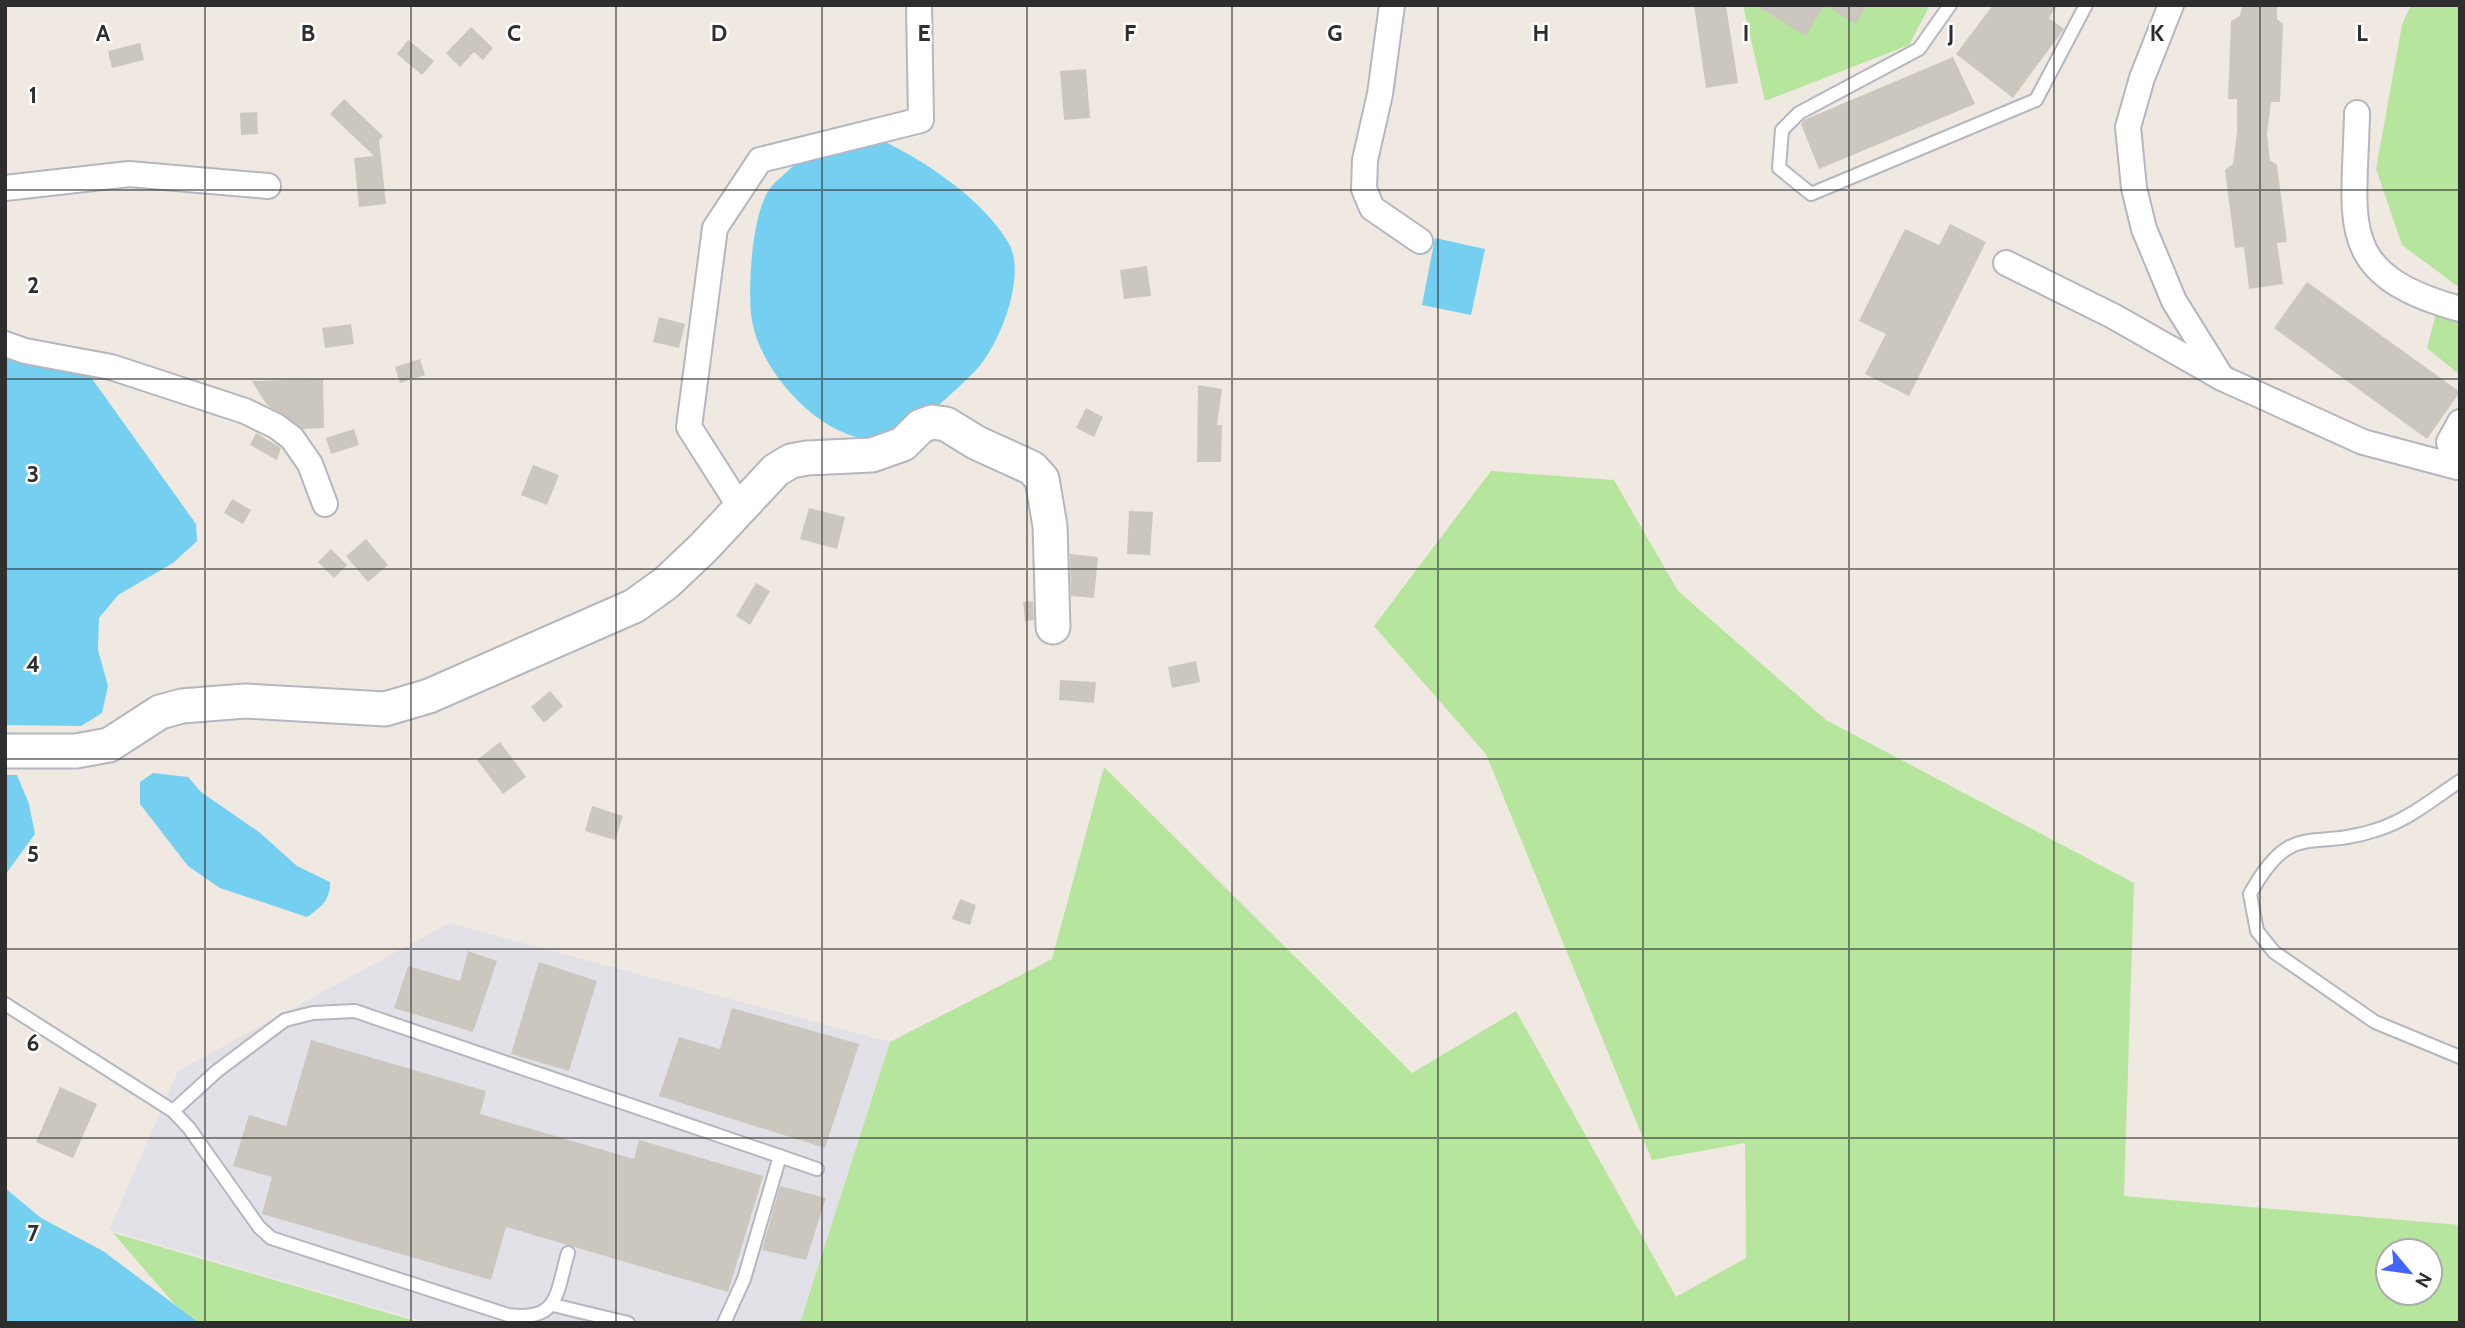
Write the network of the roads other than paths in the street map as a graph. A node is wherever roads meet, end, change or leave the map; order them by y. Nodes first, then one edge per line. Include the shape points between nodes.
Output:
1 (919, 5) edge
2 (1392, 5) edge
3 (1950, 5) edge
4 (2086, 5) edge
5 (2171, 5) edge
6 (2357, 113) dead end
7 (268, 186) dead end
8 (5, 188) edge
9 (1420, 242) dead end
10 (2006, 263) dead end
11 (2460, 309) edge
12 (5, 344) edge
13 (2222, 378) junction
14 (2460, 422) edge
15 (2458, 468) edge
16 (325, 504) dead end
17 (740, 507) junction
18 (1053, 627) dead end
19 (5, 751) edge
20 (2460, 781) edge
21 (5, 1004) edge
22 (2460, 1057) edge
23 (173, 1111) junction
24 (780, 1156) junction
25 (817, 1169) dead end
26 (568, 1253) dead end
27 (553, 1305) junction
28 (628, 1323) edge
29 (723, 1323) edge

1 - 17 street via 921,120 760,160 715,228 689,426
2 - 9 street via 1364,189 1372,208
3 - 4 lane via 1919,49 1799,113 1782,130 1779,168 1811,194 2036,100
5 - 13 street via 2127,127 2134,188 2144,229 2174,301
6 - 11 street via 2353,210 2364,254 2389,280 2425,299
7 - 8 street via 129,174
10 - 13 street via 2113,316
12 - 16 street via 111,367 245,411 276,426 310,464
13 - 15 street via 2362,442
14 - 15 street via 2449,442
17 - 18 street via 791,461 872,455 903,444 921,426 946,424 1032,468 1042,479 1050,526
17 - 19 street via 666,583 634,606 408,703 385,709 245,701 181,706 160,712 109,746
20 - 22 lane via 2379,830 2292,845 2274,858 2250,894 2257,931 2274,952 2375,1022
21 - 23 lane
23 - 24 lane via 285,1020 355,1011
23 - 27 lane via 271,1238 508,1315 529,1318
24 - 25 lane
24 - 29 lane via 744,1279
26 - 27 lane
27 - 28 lane

